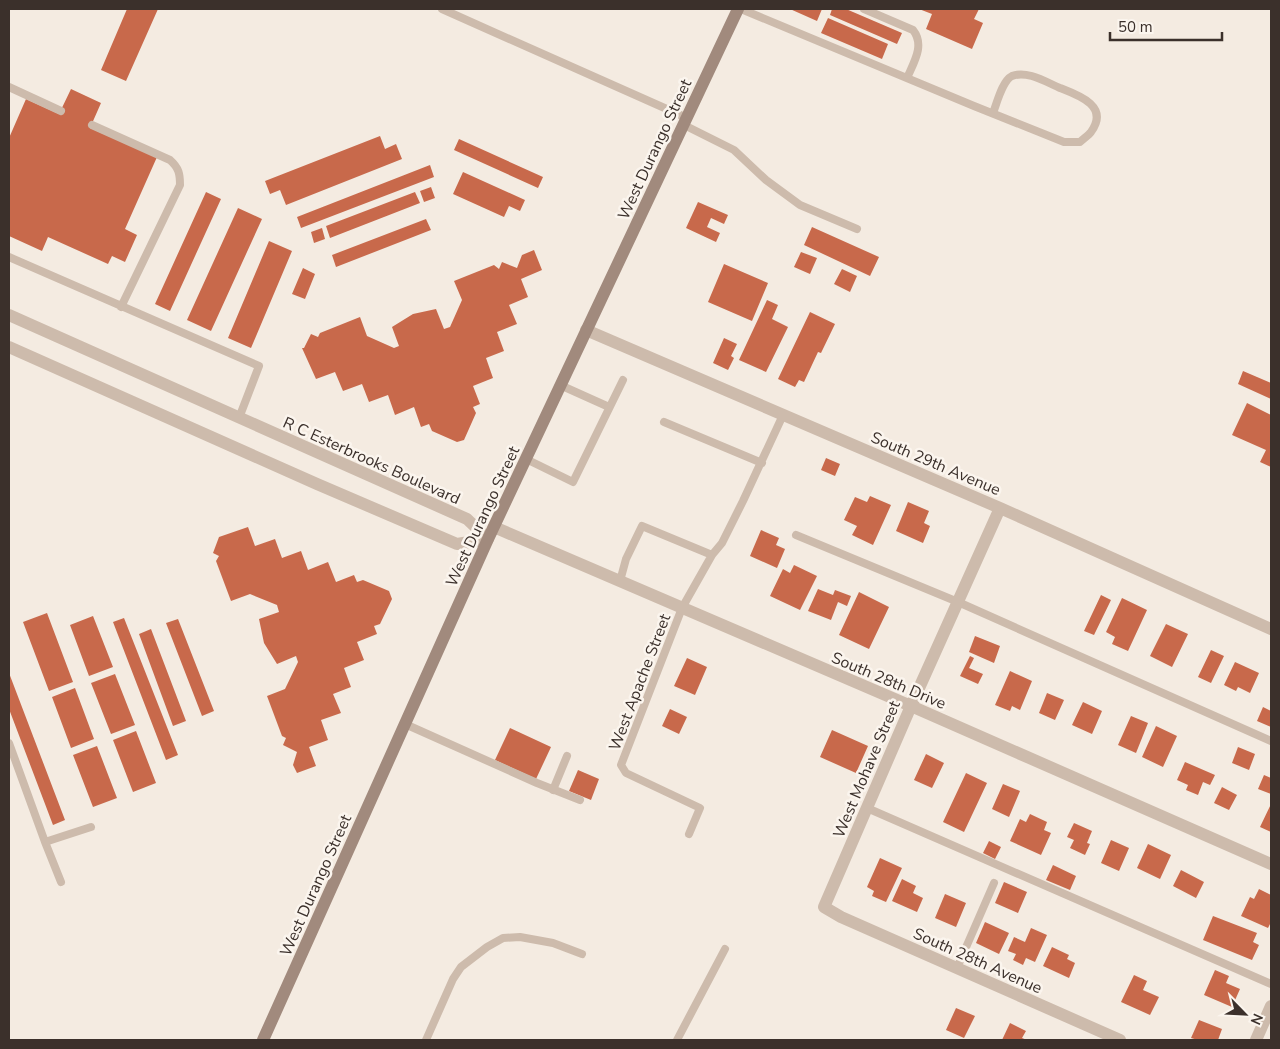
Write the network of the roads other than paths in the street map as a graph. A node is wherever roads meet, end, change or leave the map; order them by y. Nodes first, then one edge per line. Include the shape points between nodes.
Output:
1 (442, 9) edge
2 (739, 9) edge
3 (864, 9) edge
4 (907, 78) junction
5 (9, 87) edge
6 (61, 111) dead end
7 (992, 113) junction
8 (686, 121) junction
9 (92, 125) dead end
10 (857, 229) dead end
11 (9, 257) edge
12 (121, 307) junction
13 (9, 315) edge
14 (586, 330) junction
15 (9, 347) edge
16 (623, 380) dead end
17 (560, 385) junction
18 (609, 407) junction
19 (783, 415) junction
20 (239, 418) junction
21 (664, 422) dead end
22 (526, 459) junction
23 (762, 463) junction
24 (1000, 508) junction
25 (494, 527) junction
26 (796, 535) dead end
27 (488, 539) junction
28 (712, 555) junction
29 (620, 581) junction
30 (958, 602) junction
31 (682, 608) junction
32 (1271, 629) edge
33 (911, 706) junction
34 (405, 724) junction
35 (1271, 741) edge
36 (9, 743) edge
37 (567, 756) dead end
38 (553, 790) junction
39 (580, 800) dead end
40 (867, 808) junction
41 (91, 827) dead end
42 (689, 834) dead end
43 (45, 842) junction
44 (1271, 864) edge
45 (61, 882) dead end
46 (994, 883) dead end
47 (824, 907) joint
48 (725, 949) dead end
49 (582, 954) dead end
50 (957, 968) junction
51 (1271, 984) edge
52 (1271, 1006) edge
53 (263, 1040) edge
54 (426, 1040) edge
55 (677, 1040) edge
56 (1120, 1040) edge
57 (1256, 1040) edge

1 - 8 lane
2 - 4 lane
2 - 8 street, West Durango Street
3 - 4 lane via 913,30 918,36 917,54
4 - 7 lane
5 - 6 lane
7 - 7 lane via 1064,142 1080,142 1092,131 1097,117 1092,104 1084,98 1022,74 1011,76
8 - 10 lane via 734,150 766,180 800,205
8 - 14 street, West Durango Street
9 - 12 lane via 170,160 177,166 180,176 180,185
11 - 12 lane
12 - 20 lane via 259,366
13 - 20 street, R C Esterbrooks Boulevard
14 - 17 street, West Durango Street
14 - 19 street, South 29th Avenue
15 - 27 street via 457,544
16 - 18 lane
17 - 18 lane
17 - 22 street, West Durango Street
18 - 22 lane via 574,482
19 - 23 lane, West Apache Street
19 - 24 street, South 29th Avenue
20 - 27 street, R C Esterbrooks Boulevard via 467,519
21 - 23 lane
22 - 25 street, West Durango Street
23 - 28 lane, West Apache Street via 722,543
24 - 30 street, West Mohave Street
24 - 32 street, South 29th Avenue
25 - 27 street, West Durango Street
25 - 29 street, South 28th Drive
26 - 30 lane
27 - 34 street, West Durango Street
28 - 29 lane via 642,526
28 - 31 lane, West Apache Street
29 - 31 street, South 28th Drive
30 - 33 street, West Mohave Street
30 - 35 lane
31 - 33 street, South 28th Drive
31 - 42 lane, West Apache Street via 621,766 626,773 700,808
33 - 40 street, West Mohave Street
33 - 44 street, South 28th Drive
34 - 38 lane
34 - 53 street, West Durango Street
36 - 43 lane
37 - 38 lane
38 - 39 lane
40 - 47 street, West Mohave Street
40 - 51 lane
41 - 43 lane
43 - 45 lane
46 - 50 lane
47 - 50 street, South 28th Avenue
48 - 55 lane
49 - 54 lane via 529,938 503,938 461,967
50 - 56 street, South 28th Avenue
52 - 57 street

